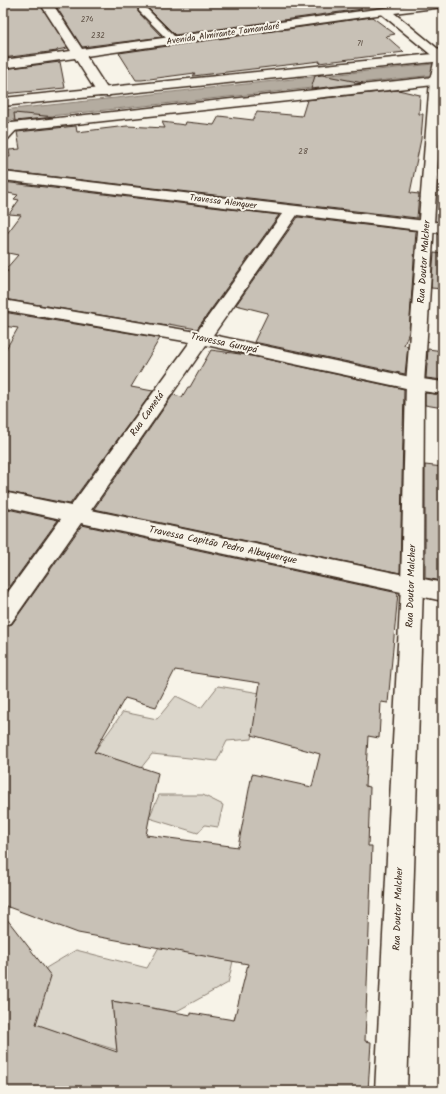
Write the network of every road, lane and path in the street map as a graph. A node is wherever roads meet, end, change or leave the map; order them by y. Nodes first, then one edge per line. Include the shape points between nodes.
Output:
1 (46, 3) edge
2 (373, 3) edge
3 (443, 4) edge
4 (142, 9) dead end
5 (384, 11) junction
6 (174, 41) junction
7 (80, 55) junction
8 (3, 64) edge
9 (440, 68) edge
10 (104, 93) junction
11 (3, 102) edge
12 (6, 130) edge
13 (3, 176) edge
14 (292, 211) junction
15 (435, 227) edge
16 (3, 305) edge
17 (200, 338) junction
18 (415, 384) junction
19 (443, 388) edge
20 (3, 499) edge
21 (78, 514) junction
22 (412, 586) junction
23 (443, 592) edge
24 (3, 618) edge
25 (391, 1091) edge

1 - 7 street
2 - 5 street
3 - 5 street, Avenida Almirante Tamandaré
4 - 6 lane
5 - 6 street, Avenida Almirante Tamandaré
5 - 9 street
6 - 7 street, Avenida Almirante Tamandaré
7 - 8 street, Avenida Almirante Tamandaré
7 - 10 street
9 - 10 street
9 - 12 street
9 - 15 street, Rua Doutor Malcher
10 - 11 street
13 - 14 street, Travessa Alenquer
14 - 15 street, Travessa Alenquer
14 - 17 street, Rua Cametá
15 - 18 street, Rua Doutor Malcher
16 - 17 street, Travessa Gurupá
17 - 18 street, Travessa Gurupá
17 - 21 street, Rua Cametá
18 - 19 street, Travessa Gurupá
18 - 22 street, Rua Doutor Malcher
20 - 21 street, Travessa Capitão Pedro Albuquerque
21 - 22 street, Travessa Capitão Pedro Albuquerque
21 - 24 street, Rua Cametá
22 - 23 street, Travessa Capitão Pedro Albuquerque
22 - 25 street, Rua Doutor Malcher

